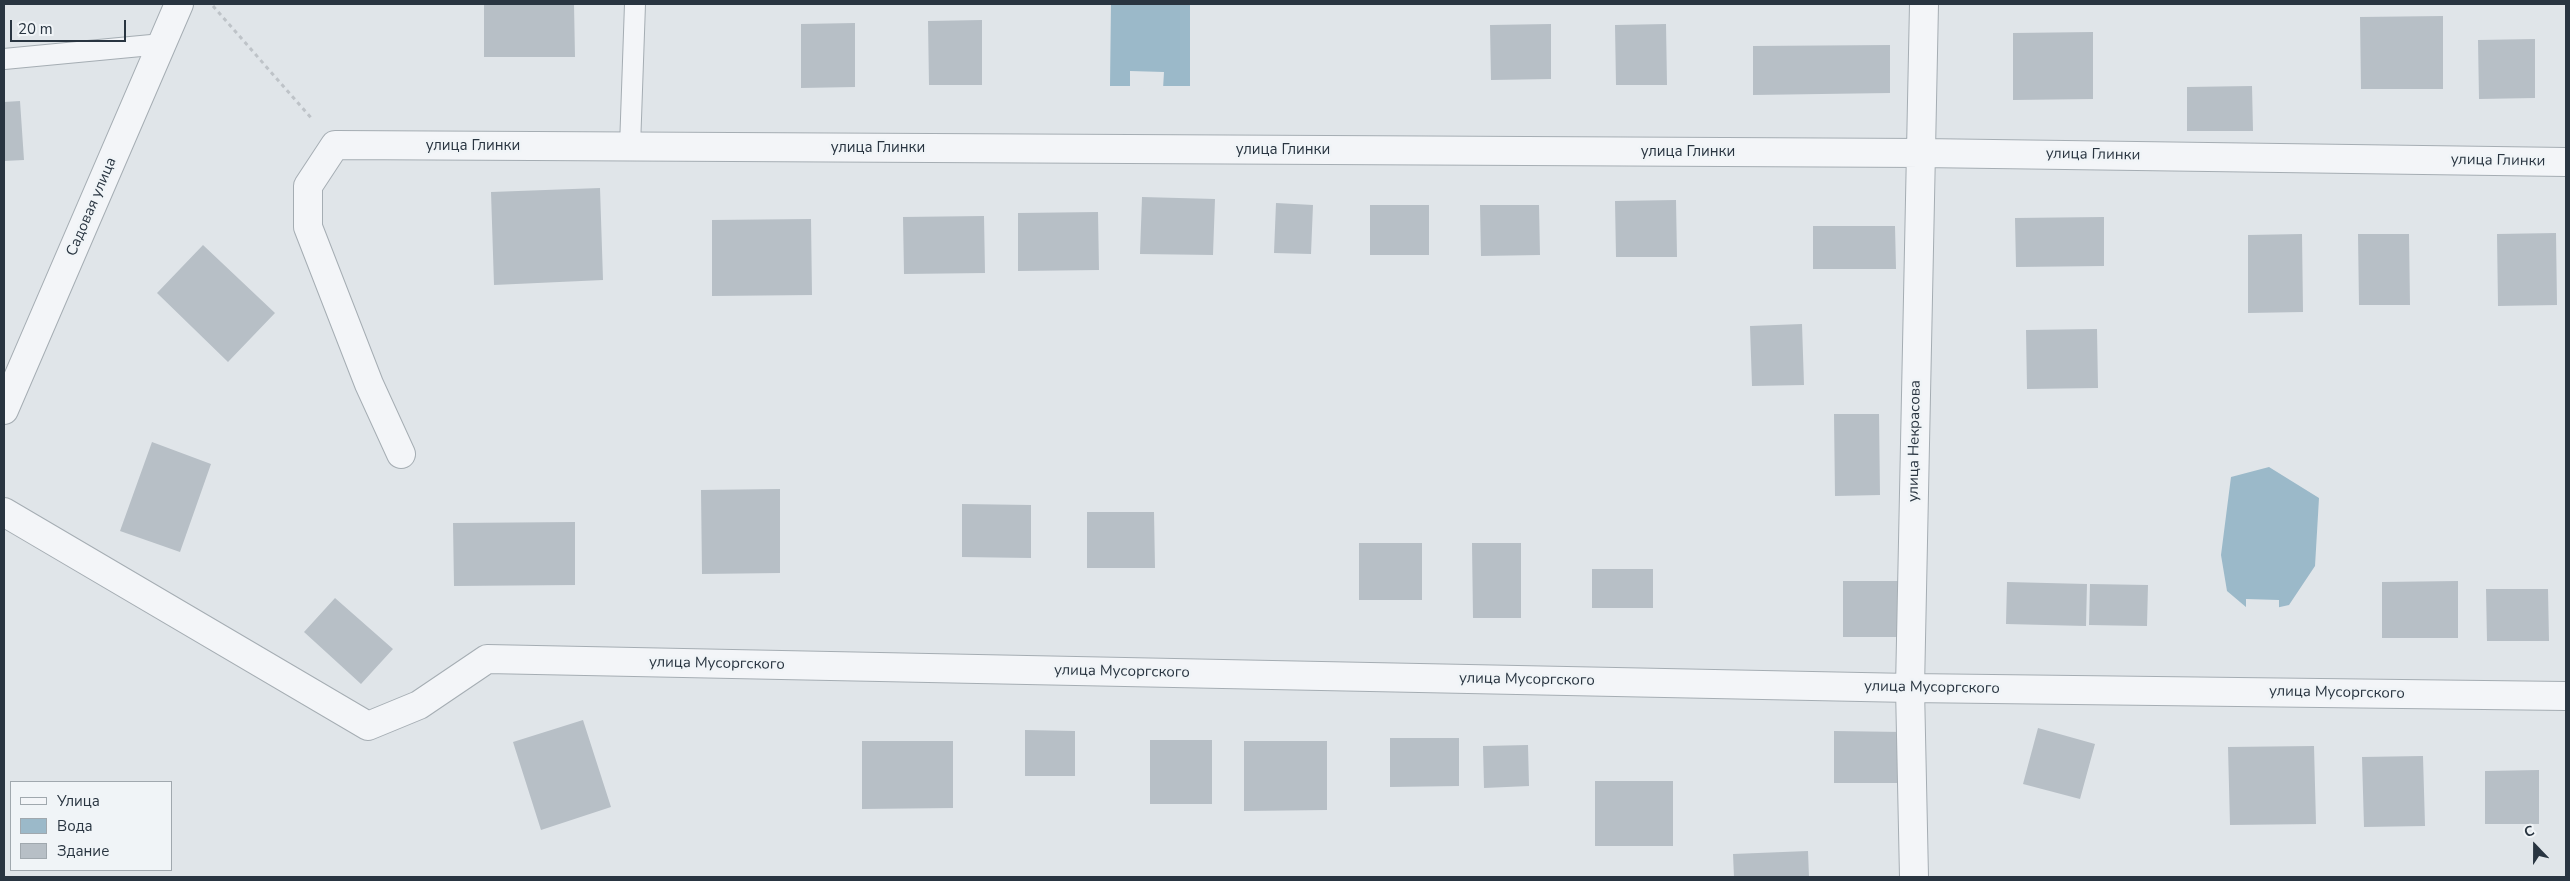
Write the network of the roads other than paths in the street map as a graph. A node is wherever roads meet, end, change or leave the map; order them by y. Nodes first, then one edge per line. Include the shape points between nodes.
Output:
1 (179, 4) edge
2 (635, 4) edge
3 (1924, 4) edge
4 (162, 44) junction
5 (4, 59) edge
6 (630, 146) junction
7 (1922, 153) junction
8 (2566, 162) edge
9 (4, 410) edge
10 (401, 454) dead end
11 (4, 512) edge
12 (1910, 688) junction
13 (2566, 696) edge
14 (1914, 877) edge

1 - 4 street, Садовая улица
2 - 6 lane
3 - 7 street, улица Некрасова
4 - 5 lane
4 - 9 street, Садовая улица
6 - 7 street, улица Глинки
6 - 10 street, улица Глинки via 335,145 308,186 308,227 369,384
7 - 8 street, улица Глинки
7 - 12 street, улица Некрасова
11 - 12 street, улица Мусоргского via 368,726 418,705 487,659
12 - 13 street, улица Мусоргского
12 - 14 street, улица Некрасова

